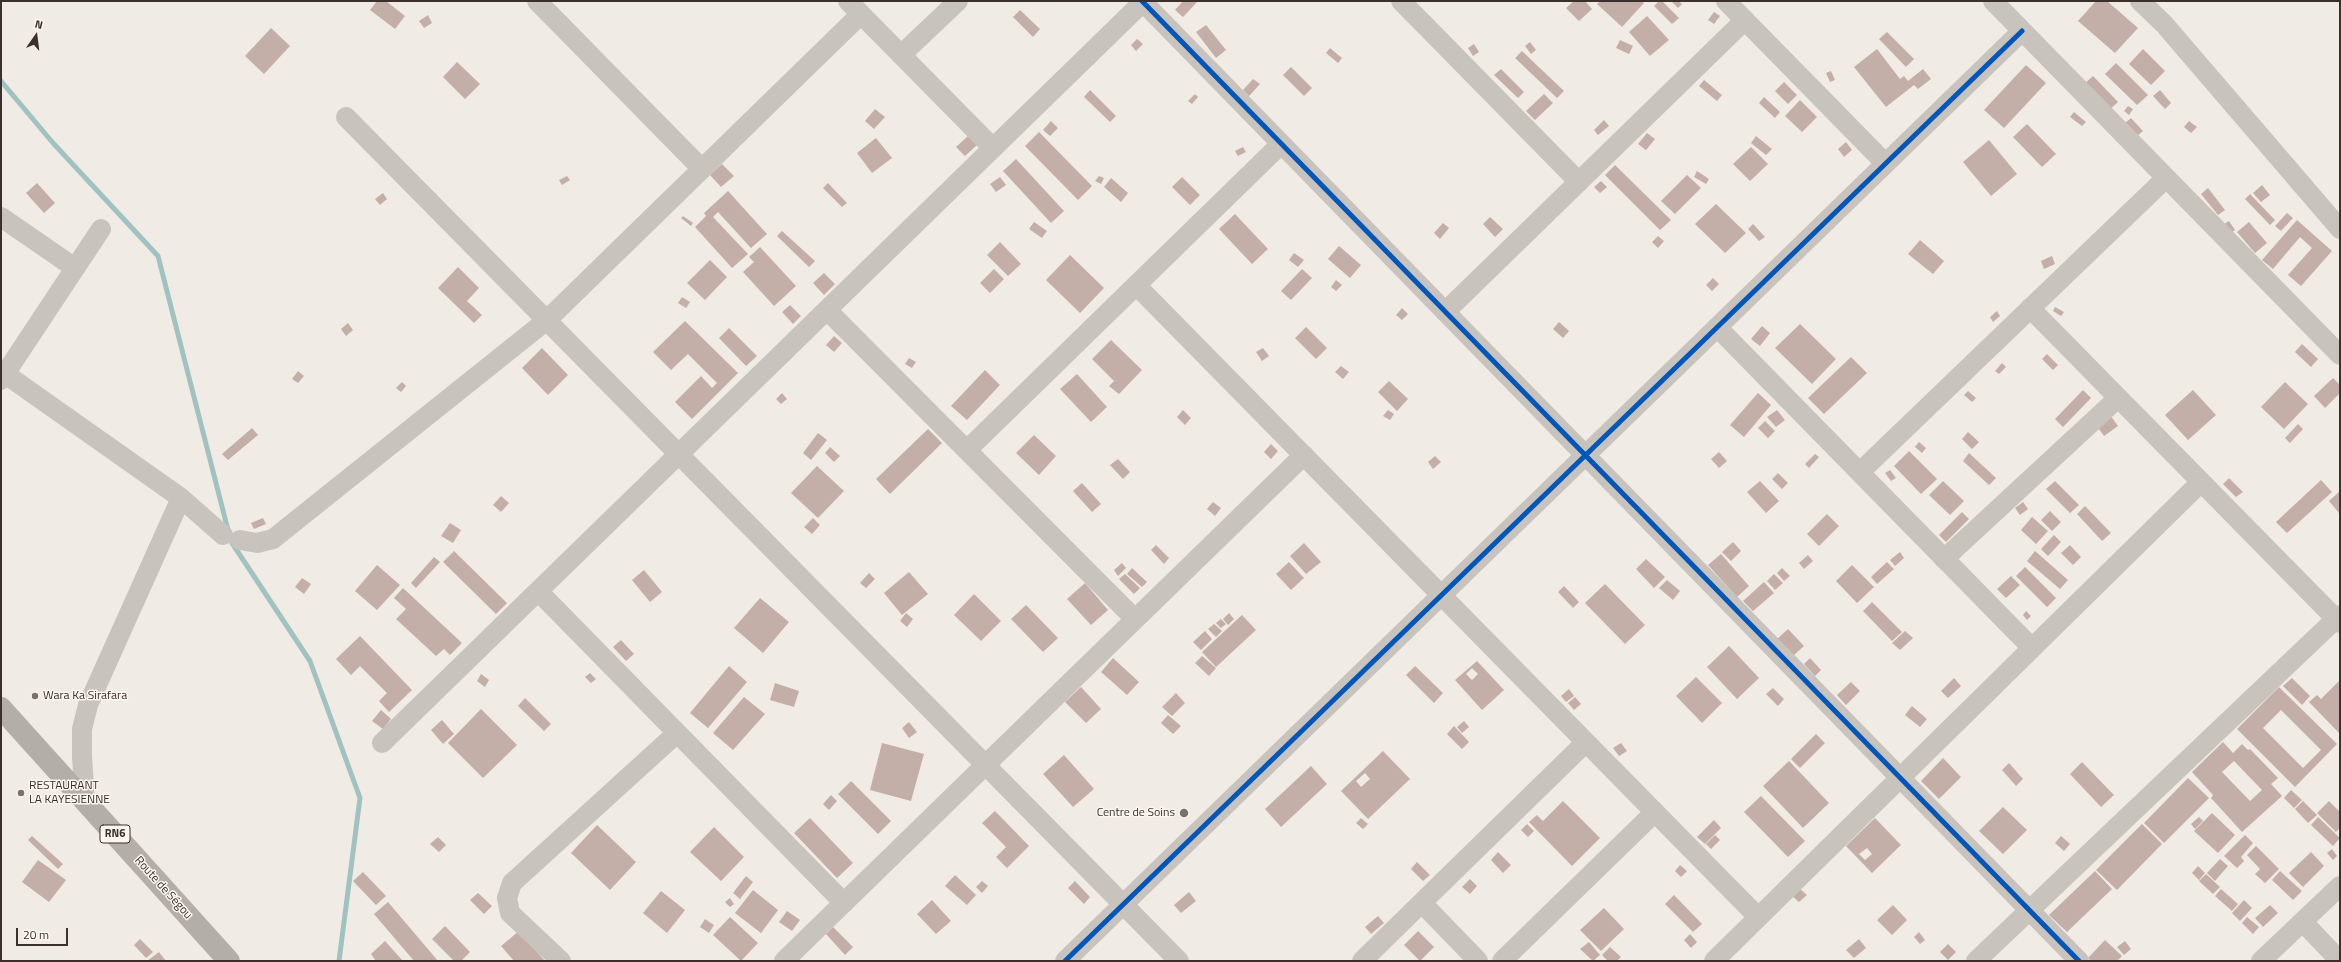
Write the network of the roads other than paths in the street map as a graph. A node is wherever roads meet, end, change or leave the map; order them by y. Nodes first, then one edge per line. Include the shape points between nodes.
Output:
1 (537, 1) edge
2 (958, 1) edge
3 (1143, 1) edge
4 (1726, 1) edge
5 (1993, 1) edge
6 (2140, 1) edge
7 (1411, 4) edge
8 (854, 8) edge
9 (1745, 20) junction
10 (2022, 31) junction
11 (901, 55) junction
12 (346, 117) dead end
13 (1282, 144) junction
14 (993, 148) junction
15 (1885, 163) junction
16 (702, 169) junction
17 (2166, 178) junction
18 (1579, 182) junction
19 (1, 217) edge
20 (101, 229) dead end
21 (2340, 229) edge
22 (75, 268) junction
23 (1136, 285) junction
24 (2030, 308) junction
25 (827, 310) junction
26 (1445, 312) junction
27 (547, 320) junction
28 (1717, 327) junction
29 (2340, 355) edge
30 (2, 375) edge
31 (2118, 398) junction
32 (968, 449) junction
33 (679, 454) junction
34 (1304, 455) junction
35 (1585, 455) junction
36 (1860, 472) junction
37 (2201, 482) junction
38 (181, 498) junction
39 (1944, 559) junction
40 (538, 592) junction
41 (1441, 595) junction
42 (1135, 619) junction
43 (2339, 619) edge
44 (2032, 648) junction
45 (1, 708) edge
46 (677, 733) junction
47 (1586, 742) junction
48 (382, 743) dead end
49 (986, 765) junction
50 (1900, 778) junction
51 (85, 801) junction
52 (1655, 812) junction
53 (2340, 886) edge
54 (844, 903) junction
55 (1422, 903) junction
56 (1123, 904) junction
57 (2030, 910) junction
58 (1758, 917) junction
59 (2302, 922) junction
60 (229, 961) edge
61 (561, 961) edge
62 (784, 961) edge
63 (1065, 961) edge
64 (1179, 961) edge
65 (1362, 961) edge
66 (1478, 961) edge
67 (1502, 961) edge
68 (1714, 961) edge
69 (1976, 961) edge
70 (2079, 961) edge
71 (2260, 961) edge
72 (2340, 961) edge

1 - 16 street
2 - 11 street
3 - 13 street
3 - 14 street
4 - 9 street
5 - 10 street
6 - 21 street via 2164,24
7 - 18 street
8 - 11 street
8 - 16 street
9 - 15 street
9 - 18 street
10 - 15 street
10 - 17 street
11 - 14 street
12 - 27 street
13 - 23 street
13 - 26 street
14 - 25 street
15 - 28 street
16 - 27 street
17 - 24 street
17 - 29 street
18 - 26 street
19 - 22 street
20 - 22 street
22 - 30 street
23 - 32 street
23 - 34 street
24 - 31 street
24 - 36 street
25 - 32 street
25 - 33 street
26 - 35 street
27 - 33 street
27 - 38 street via 273,540 257,543 232,537
28 - 35 street
28 - 36 street
30 - 38 street
31 - 37 street
31 - 39 street
32 - 42 street
33 - 40 street
33 - 49 street
34 - 41 street
34 - 42 street
35 - 41 street
35 - 50 street
36 - 39 street
37 - 43 street
37 - 44 street
38 - 51 street via 88,705 82,729
39 - 44 street
40 - 46 street
40 - 48 street
41 - 47 street
41 - 56 street
42 - 49 street
43 - 57 street
44 - 50 street
45 - 51 highway, Route de Ségou / RN6
46 - 54 street
46 - 61 street via 512,883 508,898 510,913
47 - 52 street
47 - 55 street
49 - 54 street
49 - 56 street
50 - 57 street
50 - 58 street
51 - 60 highway, Route de Ségou / RN6
52 - 58 street
52 - 67 street
53 - 59 street
54 - 62 street
55 - 65 street
55 - 66 street
56 - 63 street
56 - 64 street
57 - 69 street
57 - 70 street
58 - 68 street
59 - 71 street
59 - 72 street

